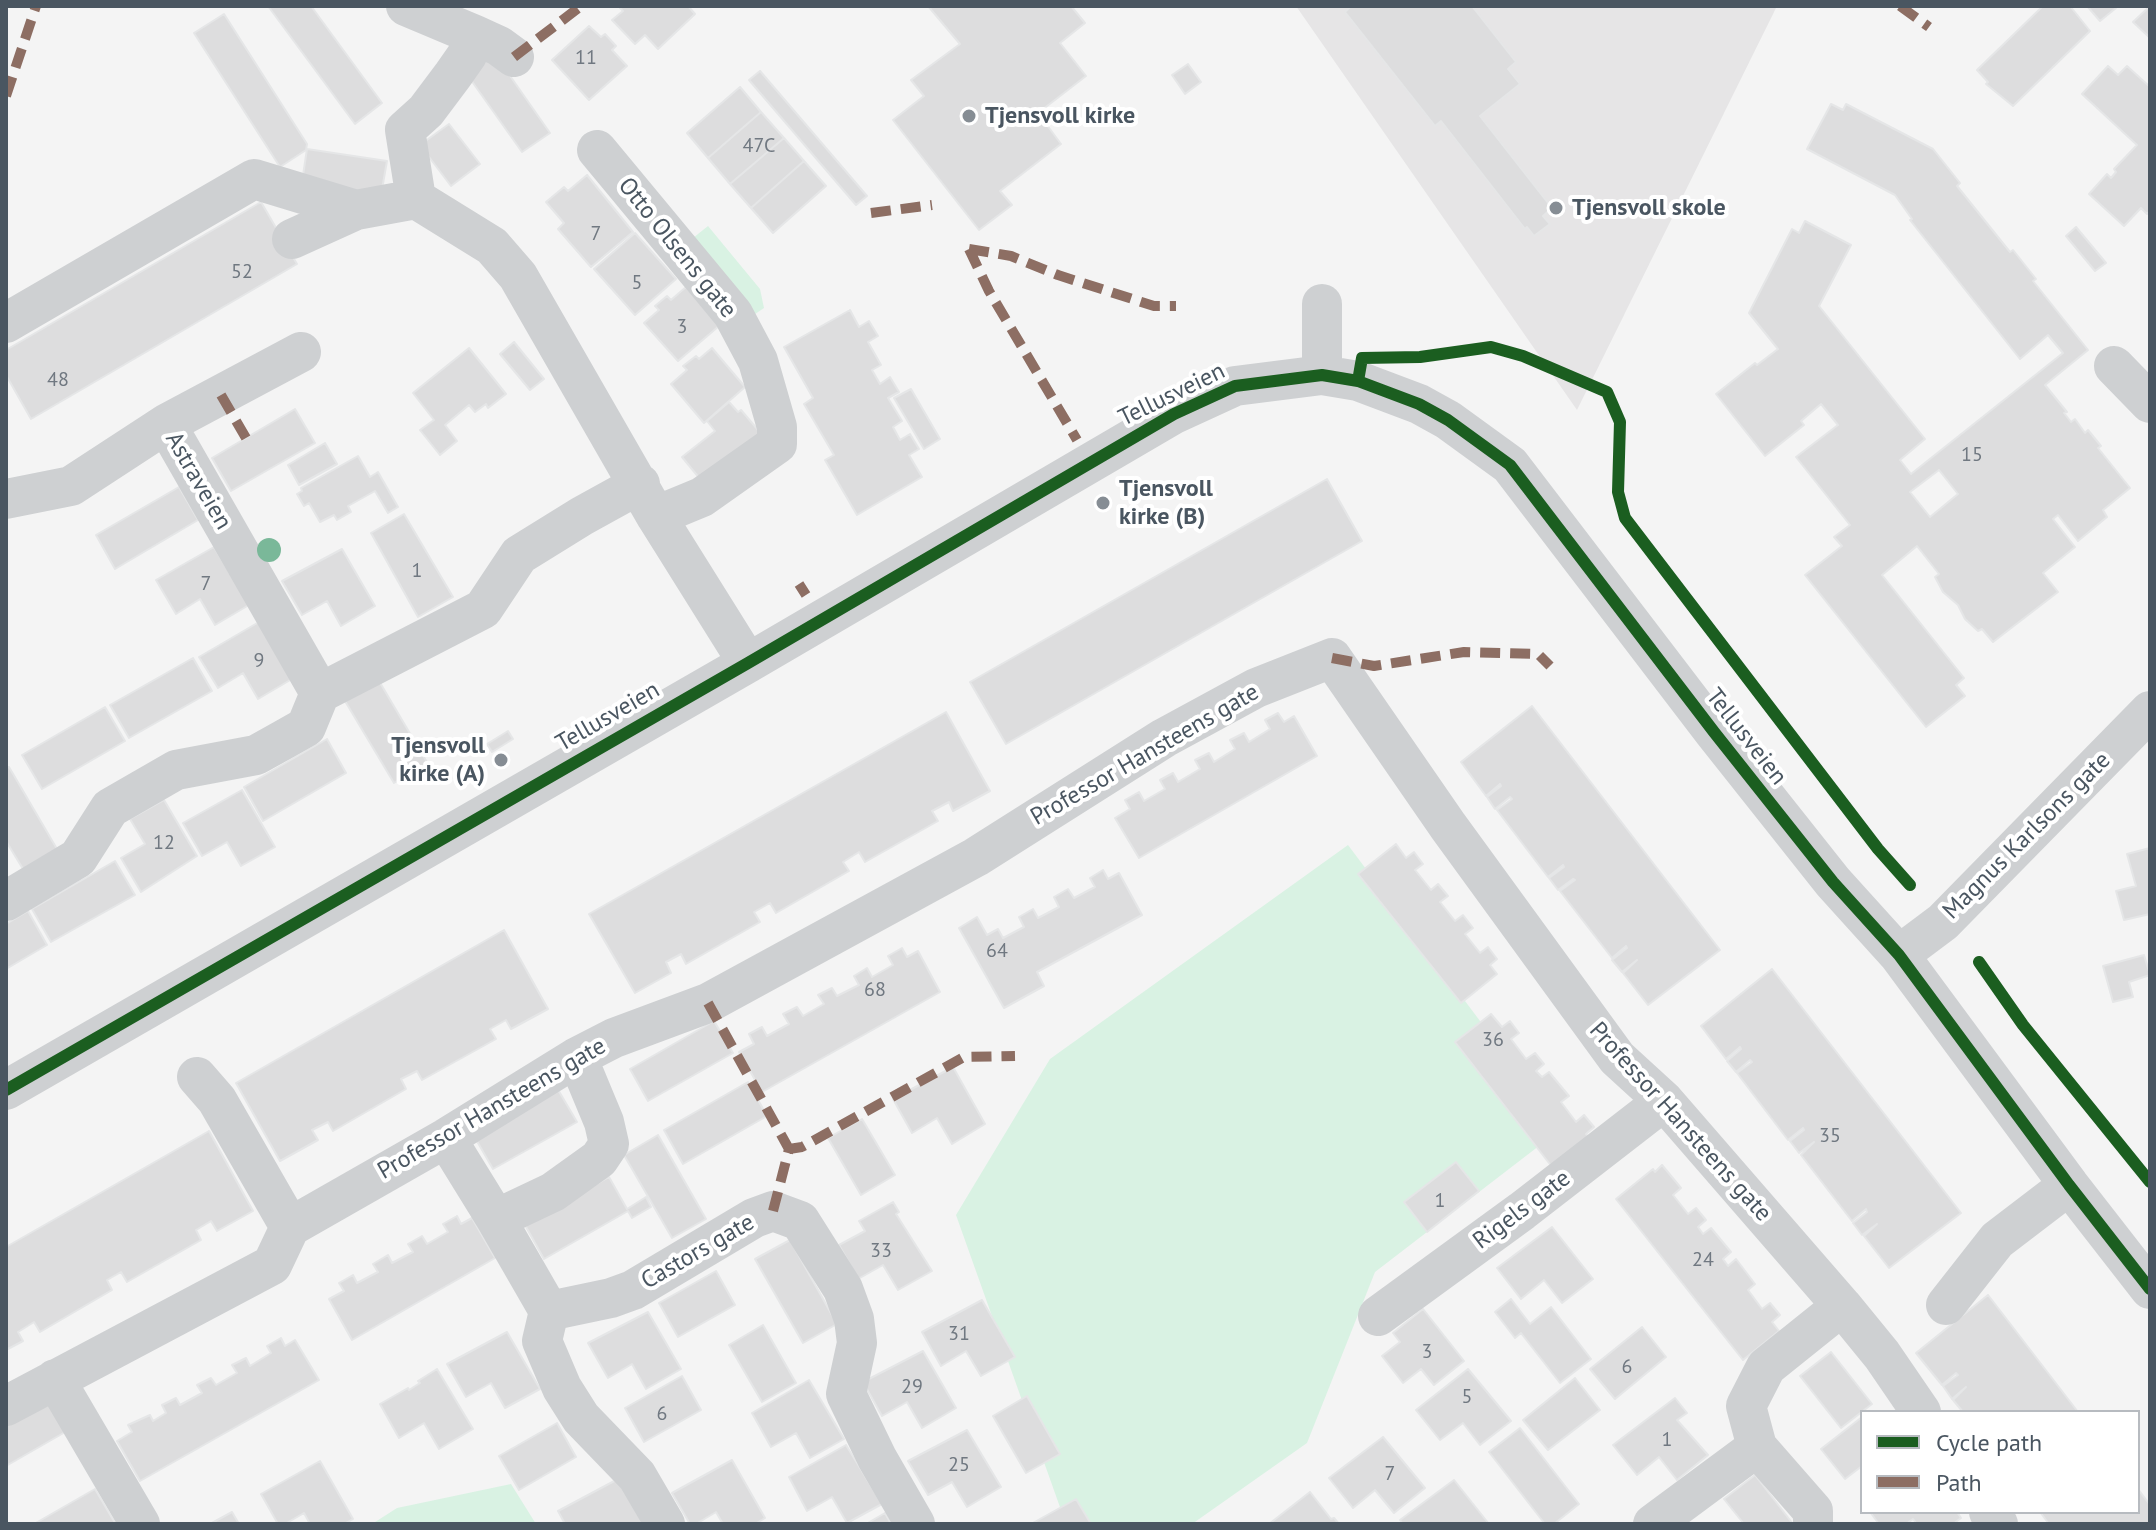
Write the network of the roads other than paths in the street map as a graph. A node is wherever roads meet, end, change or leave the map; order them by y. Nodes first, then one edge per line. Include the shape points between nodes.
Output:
1 (406, 6) edge
2 (475, 35) junction
3 (514, 57) dead end
4 (597, 150) dead end
5 (416, 199) junction
6 (356, 210) junction
7 (292, 239) dead end
8 (1322, 304) dead end
9 (6, 323) edge
10 (301, 352) dead end
11 (2114, 366) dead end
12 (1322, 375) junction
13 (2150, 403) edge
14 (166, 424) junction
15 (6, 499) edge
16 (648, 500) junction
17 (748, 663) junction
18 (320, 693) junction
19 (2150, 711) edge
20 (6, 901) edge
21 (1899, 955) junction
22 (577, 1057) junction
23 (197, 1077) dead end
24 (6, 1090) edge
25 (1664, 1101) junction
26 (446, 1138) junction
27 (2069, 1185) junction
28 (496, 1219) junction
29 (290, 1227) junction
30 (2150, 1289) edge
31 (1946, 1305) dead end
32 (1842, 1306) junction
33 (549, 1311) junction
34 (1378, 1316) dead end
35 (55, 1379) junction
36 (6, 1406) edge
37 (1920, 1410) edge
38 (1757, 1447) junction
39 (140, 1524) edge
40 (665, 1524) edge
41 (915, 1524) edge
42 (1653, 1524) edge
43 (1813, 1524) edge

1 - 2 street
2 - 3 street
2 - 5 street via 453,75 405,130
4 - 16 street, Otto Olsens gate via 733,314 758,361 777,427 777,444 702,497
5 - 6 street
5 - 16 street via 492,246 518,276
6 - 7 street
6 - 9 street via 254,179
8 - 12 street
10 - 14 street
11 - 13 street
12 - 17 street, Tellusveien via 1235,386 1203,399
12 - 21 street, Tellusveien via 1358,381 1419,404 1510,465 1833,882
14 - 15 street, Astraveien via 71,486
14 - 18 street, Astraveien
16 - 17 street
16 - 18 street via 582,516 519,555 483,609
17 - 24 street, Tellusveien
18 - 20 street via 306,727 256,755 176,770 110,808 78,858
19 - 21 street, Magnus Karlsons gate via 1943,922
21 - 27 street, Tellusveien
22 - 25 street, Professor Hansteens gate via 708,1003 976,857 1164,738 1256,688 1332,658 1617,1058
22 - 26 street, Professor Hansteens gate
22 - 28 street via 609,1144 599,1159 553,1192
23 - 29 street via 217,1100
25 - 32 street, Professor Hansteens gate
25 - 34 street, Rigels gate
26 - 28 street
26 - 29 street, Professor Hansteens gate
27 - 30 street, Tellusveien
27 - 31 street via 1997,1240
28 - 33 street
29 - 35 street via 272,1265
32 - 37 street, Professor Hansteens gate
32 - 38 street via 1766,1367 1746,1406
33 - 40 street via 542,1341 562,1388 581,1418 637,1476
33 - 41 street, Castors gate via 633,1290 773,1211 800,1221 843,1289 854,1319 857,1343 846,1394
35 - 36 street
35 - 39 street
38 - 42 street
38 - 43 street via 1813,1511

